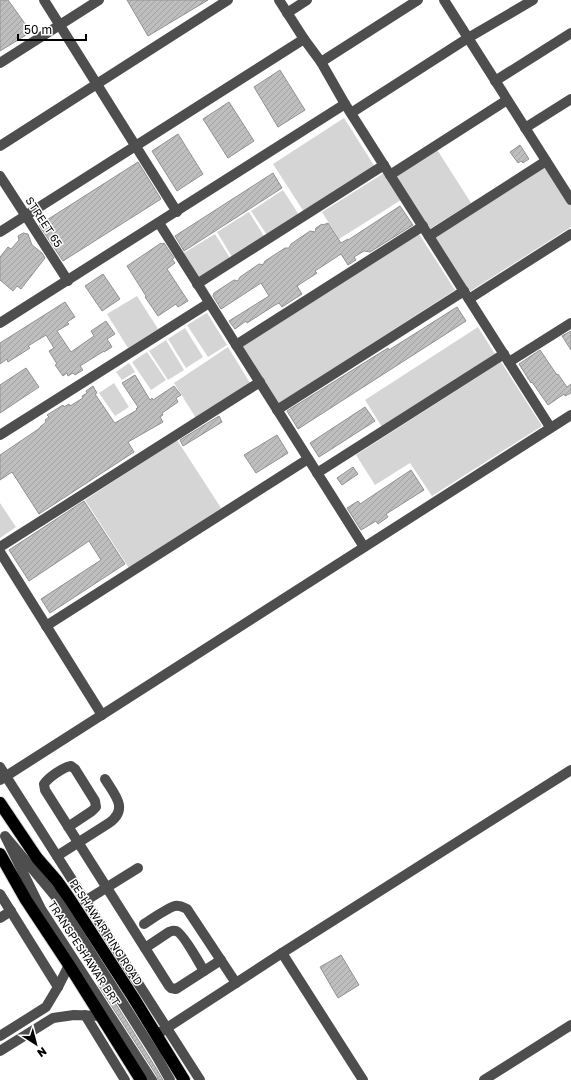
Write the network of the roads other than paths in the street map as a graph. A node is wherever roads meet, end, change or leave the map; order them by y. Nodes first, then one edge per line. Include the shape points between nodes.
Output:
1 (44, 0) edge
2 (99, 0) edge
3 (228, 0) edge
4 (279, 0) edge
5 (307, 0) edge
6 (418, 0) edge
7 (444, 0) edge
8 (533, 0) edge
9 (287, 12) junction
10 (60, 26) junction
11 (571, 33) edge
12 (468, 38) junction
13 (304, 39) junction
14 (321, 62) junction
15 (0, 63) edge
16 (495, 81) junction
17 (97, 84) junction
18 (571, 99) edge
19 (507, 100) junction
20 (348, 108) junction
21 (525, 128) junction
22 (0, 146) edge
23 (136, 146) junction
24 (546, 161) junction
25 (384, 165) junction
26 (390, 175) junction
27 (0, 176) edge
28 (569, 193) edge
29 (177, 212) junction
30 (25, 216) junction
31 (158, 223) junction
32 (423, 226) junction
33 (0, 232) edge
34 (571, 234) edge
35 (429, 236) junction
36 (68, 281) junction
37 (197, 284) junction
38 (467, 295) junction
39 (209, 303) junction
40 (571, 323) edge
41 (0, 324) edge
42 (236, 345) junction
43 (506, 358) junction
44 (260, 382) junction
45 (277, 410) junction
46 (571, 415) edge
47 (550, 427) junction
48 (0, 435) edge
49 (308, 459) junction
50 (317, 473) junction
51 (0, 547) edge
52 (364, 547) junction
53 (0, 552) edge
54 (46, 626) junction
55 (102, 715) junction
56 (0, 767) edge
57 (571, 770) edge
58 (3, 778) edge
59 (105, 779) dead end
60 (0, 803) edge
61 (68, 826) junction
62 (2, 832) edge
63 (79, 842) junction
64 (0, 854) edge
65 (57, 856) junction
66 (138, 868) dead end
67 (106, 888) junction
68 (0, 894) edge
69 (85, 901) junction
70 (11, 911) junction
71 (0, 918) edge
72 (144, 924) dead end
73 (145, 948) junction
74 (282, 953) junction
75 (220, 960) junction
76 (69, 965) junction
77 (204, 971) junction
78 (236, 983) junction
79 (58, 987) junction
80 (84, 1015) junction
81 (100, 1016) junction
82 (571, 1025) edge
83 (161, 1032) junction
84 (0, 1036) edge
85 (0, 1051) edge
86 (125, 1080) edge
87 (141, 1080) edge
88 (152, 1080) edge
89 (170, 1080) edge
90 (184, 1080) edge
91 (200, 1080) edge
92 (363, 1080) edge
93 (484, 1080) edge

1 - 10 street
2 - 10 street
3 - 17 street
4 - 9 street
5 - 9 street
6 - 14 street
7 - 12 street
8 - 12 street
9 - 13 street
10 - 15 street
10 - 17 street
11 - 16 street
12 - 16 street
12 - 20 street
13 - 14 street
13 - 23 street
14 - 20 street
16 - 19 street
17 - 22 street
17 - 23 street
18 - 21 street
19 - 21 street
19 - 26 street
20 - 25 street
20 - 29 street
21 - 24 street
23 - 29 street
23 - 30 street
24 - 28 street
24 - 35 street
25 - 26 street
25 - 37 street
26 - 32 street
27 - 30 street, STREET 65
29 - 31 street
30 - 33 street
30 - 36 street, STREET 65
31 - 36 street
31 - 37 street
32 - 35 street
32 - 42 street
34 - 38 street
35 - 38 street
36 - 41 street
37 - 39 street
38 - 43 street
38 - 45 street
39 - 42 street
39 - 48 street
40 - 43 street
42 - 44 street
43 - 47 street
43 - 50 street
44 - 45 street
44 - 51 street
45 - 49 street
46 - 47 street
47 - 52 street
49 - 50 street
49 - 54 street
50 - 52 street
52 - 55 street
53 - 54 street
54 - 55 street
55 - 58 street
56 - 58 street
57 - 74 street
58 - 65 street
59 - 63 street via 120,805 118,813 115,819
60 - 83 highway, PESHAWAR RING ROAD via 37,858 69,898 133,997
61 - 61 street via 45,790 44,784 46,780 72,766 95,801 96,807
61 - 63 street
62 - 88 street, TRANSPESHAWAR BRT via 41,909
62 - 89 street, TRANSPESHAWAR BRT via 55,896
63 - 65 street
63 - 67 street
64 - 76 highway via 26,900
65 - 69 street
66 - 67 street
67 - 69 street
67 - 73 street
68 - 70 street
69 - 83 street
70 - 71 street
70 - 79 street
72 - 75 street via 171,908 183,906 191,914
73 - 77 street via 169,932 176,931 182,936
73 - 77 street via 171,988 176,989
74 - 78 street
74 - 92 street
75 - 77 street
75 - 78 street
76 - 79 street
76 - 81 highway
78 - 83 street
79 - 84 street via 46,1007
80 - 81 street
80 - 85 street via 53,1018
80 - 86 street
81 - 87 highway
82 - 93 street
83 - 90 highway, PESHAWAR RING ROAD
83 - 91 street

